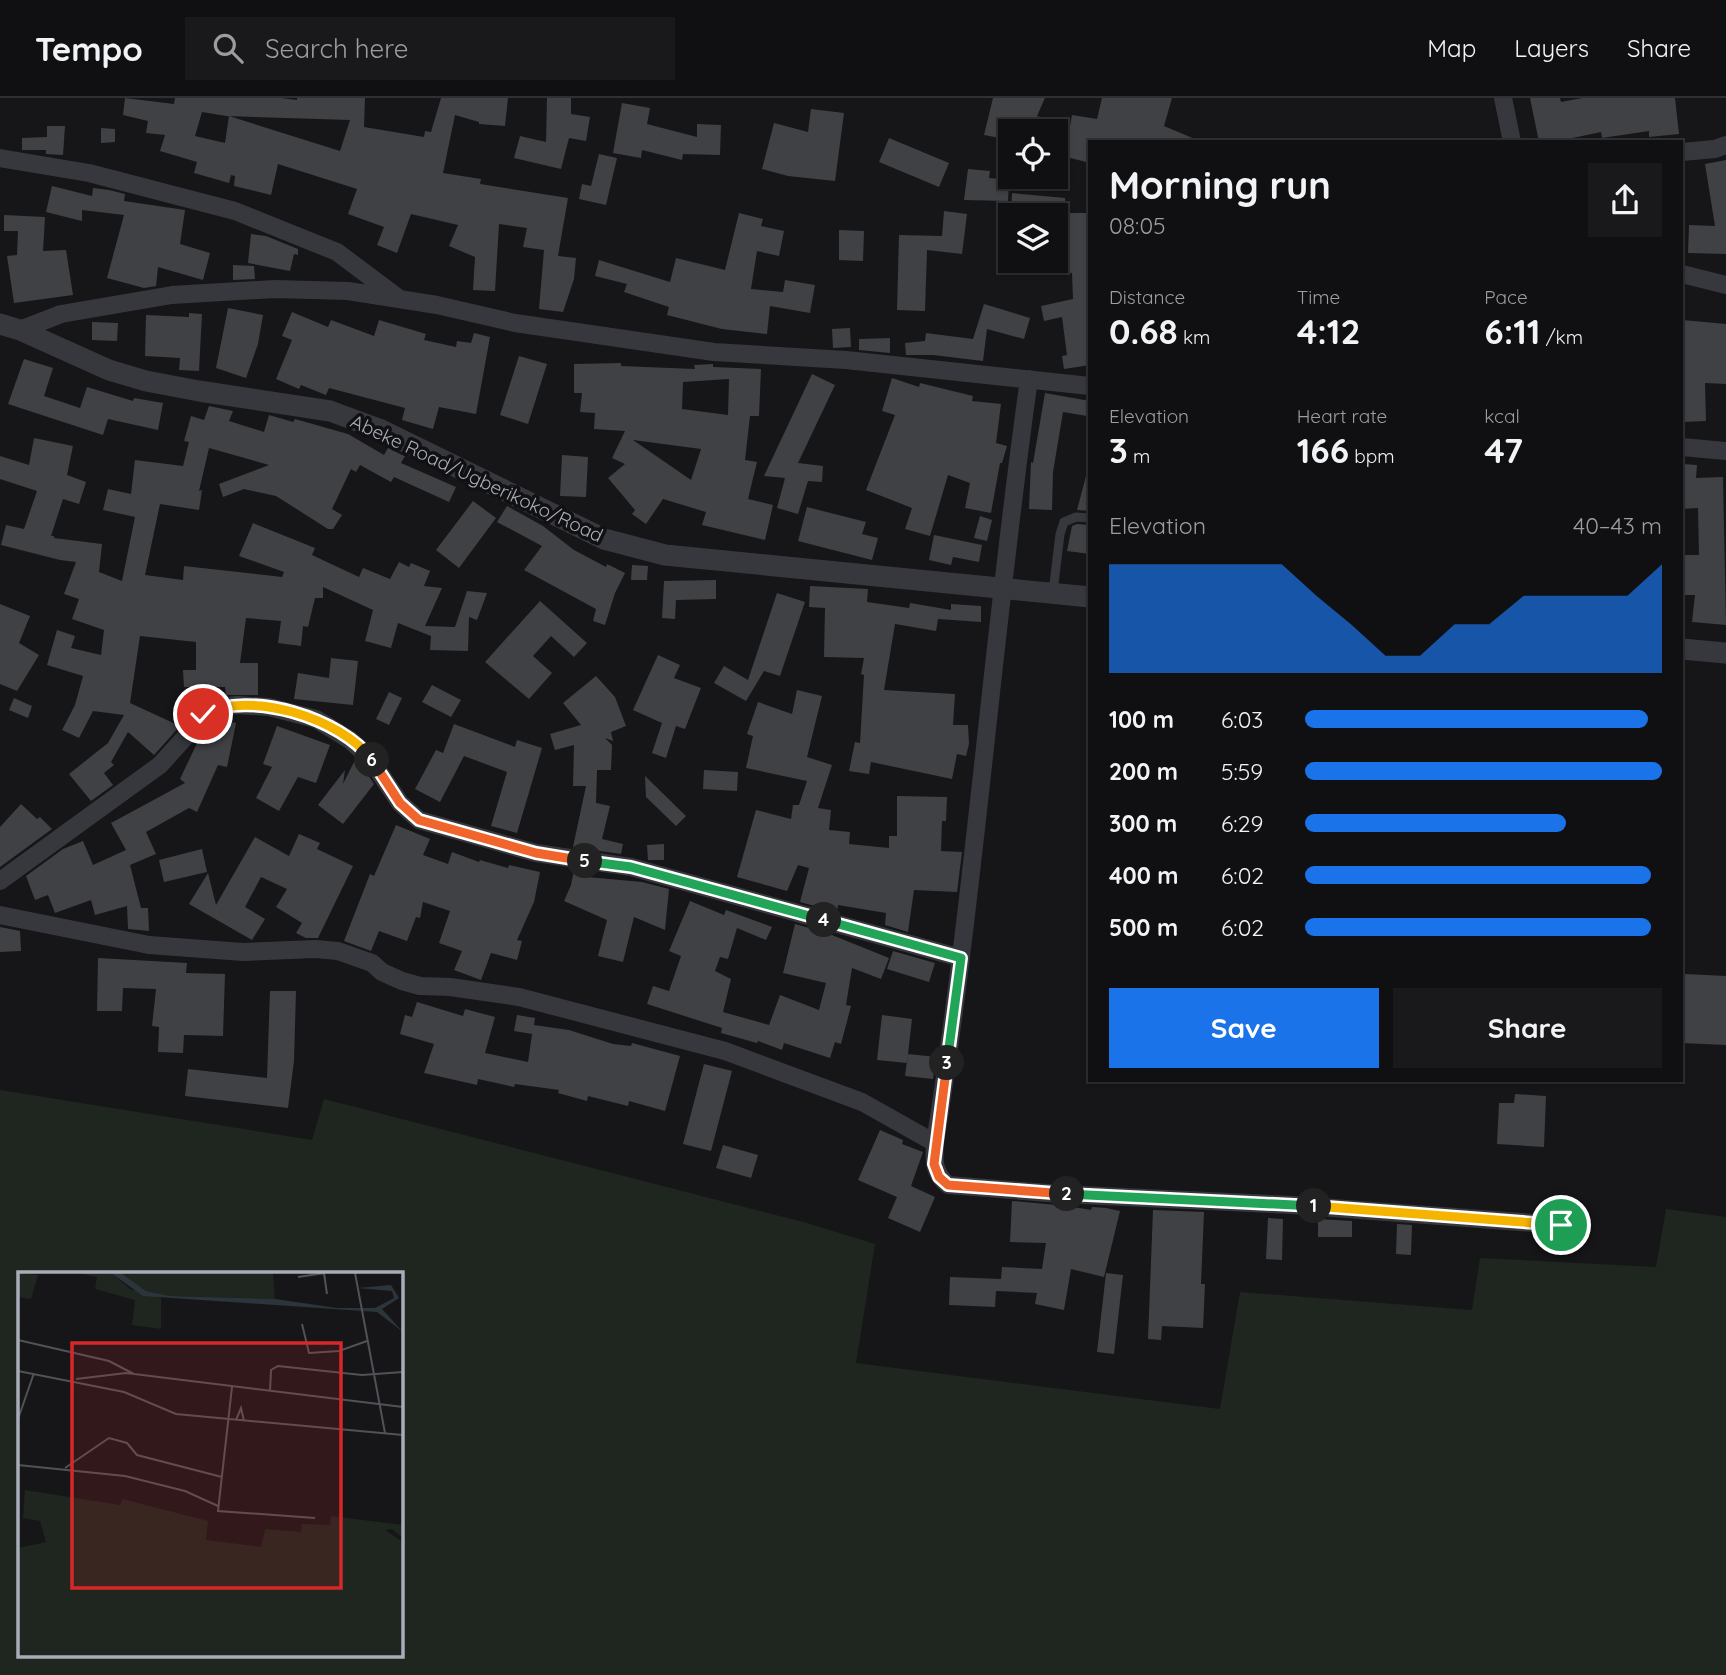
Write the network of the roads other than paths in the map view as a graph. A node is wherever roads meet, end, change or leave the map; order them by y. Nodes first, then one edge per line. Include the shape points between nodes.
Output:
1 (1503, 98) edge
2 (1512, 140) edge
3 (1726, 145) edge
4 (1683, 152) edge
5 (0, 158) edge
6 (1683, 274) edge
7 (1726, 285) edge
8 (400, 299) junction
9 (10, 327) edge
10 (1028, 379) junction
11 (1088, 386) edge
12 (1683, 447) edge
13 (1726, 451) edge
14 (1088, 518) edge
15 (1002, 589) junction
16 (1053, 594) junction
17 (1088, 597) edge
18 (1683, 649) edge
19 (1726, 653) edge
20 (0, 881) edge
21 (0, 915) edge
22 (961, 958) junction
23 (935, 1143) junction
24 (1561, 1225) dead end

1 - 2 street
3 - 4 street
5 - 8 street via 89,173 235,211 337,252
6 - 7 street
8 - 9 street via 348,291 275,289 172,295
8 - 10 street via 515,323 688,348
9 - 15 street, Abeke Road/Ugberikoko/Road via 146,381 330,411 379,429 604,539 665,555
10 - 11 street
10 - 15 street
12 - 13 street
14 - 16 lane via 1064,522
15 - 16 street, Abeke Road/Ugberikoko/Road
15 - 22 street
16 - 17 street, Abeke Road/Ugberikoko/Road
18 - 19 street
20 - 22 street via 160,765 203,714 237,705 270,707 316,719 350,740 419,820 536,853 643,870
21 - 23 street via 149,945 243,952 338,951 420,986 519,997 725,1051 862,1102
22 - 23 street
23 - 24 street via 934,1164 948,1185

